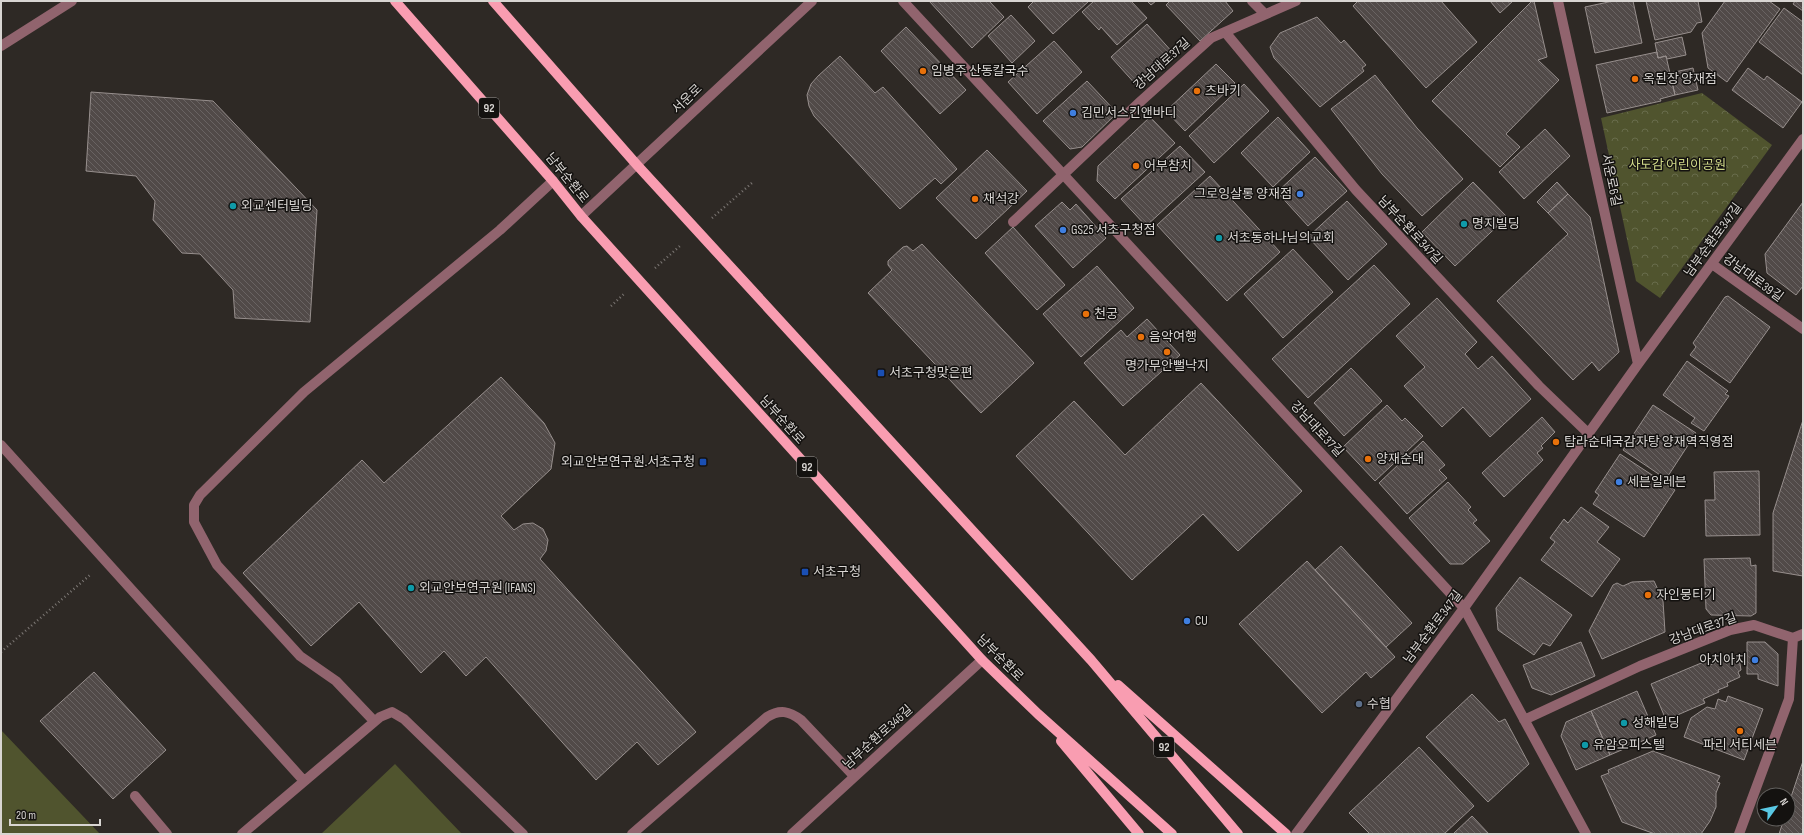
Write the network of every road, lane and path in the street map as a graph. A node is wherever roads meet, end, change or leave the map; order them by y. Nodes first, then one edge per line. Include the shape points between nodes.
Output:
1 (72, 1) edge
2 (395, 1) edge
3 (493, 1) edge
4 (812, 1) edge
5 (903, 1) edge
6 (1252, 1) edge
7 (1296, 1) edge
8 (1558, 1) edge
9 (1265, 14) junction
10 (1225, 32) junction
11 (1, 46) edge
12 (1803, 139) edge
13 (637, 165) junction
14 (1064, 174) junction
15 (553, 181) junction
16 (581, 216) junction
17 (1013, 222) dead end
18 (1712, 264) junction
19 (1802, 325) edge
20 (1638, 364) junction
21 (1589, 434) junction
22 (1, 445) edge
23 (106, 561) junction
24 (1464, 608) junction
25 (1803, 634) edge
26 (1793, 638) junction
27 (1, 652) edge
28 (982, 660) junction
29 (1091, 660) junction
30 (1038, 714) junction
31 (1524, 720) junction
32 (374, 721) junction
33 (854, 776) junction
34 (304, 781) junction
35 (135, 796) dead end
36 (166, 834) edge
37 (242, 834) edge
38 (523, 834) edge
39 (632, 834) edge
40 (792, 834) edge
41 (1139, 834) edge
42 (1172, 834) edge
43 (1238, 834) edge
44 (1286, 834) edge
45 (1296, 834) edge
46 (1586, 834) edge
47 (1739, 834) edge

1 - 11 street
2 - 15 main road, 남부순환로 / 92
3 - 13 main road, 92
4 - 13 street, 서운로 via 715,89
5 - 14 street, 강남대로37길
6 - 9 street
7 - 9 street, 강남대로37길
8 - 20 street, 서운로6길
9 - 10 street, 강남대로37길
10 - 14 street, 강남대로37길 via 1211,38
10 - 21 street, 남부순환로347길 via 1356,190 1539,386
12 - 18 street, 남부순환로347길
13 - 16 street, 서운로
13 - 29 main road, 92
14 - 17 street, 강남대로37길
14 - 24 street, 강남대로37길
15 - 16 main road, 남부순환로 / 92
15 - 32 street via 500,230 304,392 200,494 194,505 194,522 217,565 300,656 336,681
16 - 28 main road, 남부순환로 / 92
18 - 19 street, 강남대로39길
18 - 20 street, 남부순환로347길
20 - 21 street, 남부순환로347길
21 - 24 street, 남부순환로347길
22 - 23 street
23 - 27 path
23 - 34 street
24 - 31 street, 강남대로37길
24 - 45 street, 남부순환로347길
25 - 26 street
26 - 31 street, 강남대로37길 via 1754,625 1730,630 1640,666
26 - 47 street via 1789,699
28 - 30 main road, 남부순환로 / 92
28 - 33 street, 남부순환로346길
29 - 43 main road, 92
29 - 44 main road
30 - 41 main road
30 - 42 main road, 남부순환로 / 92
31 - 46 street, 강남대로37길
32 - 34 street
32 - 38 street via 388,713 400,715
33 - 39 street via 801,720 790,713 779,711 767,717
33 - 40 street, 남부순환로346길
34 - 37 street
35 - 36 street

